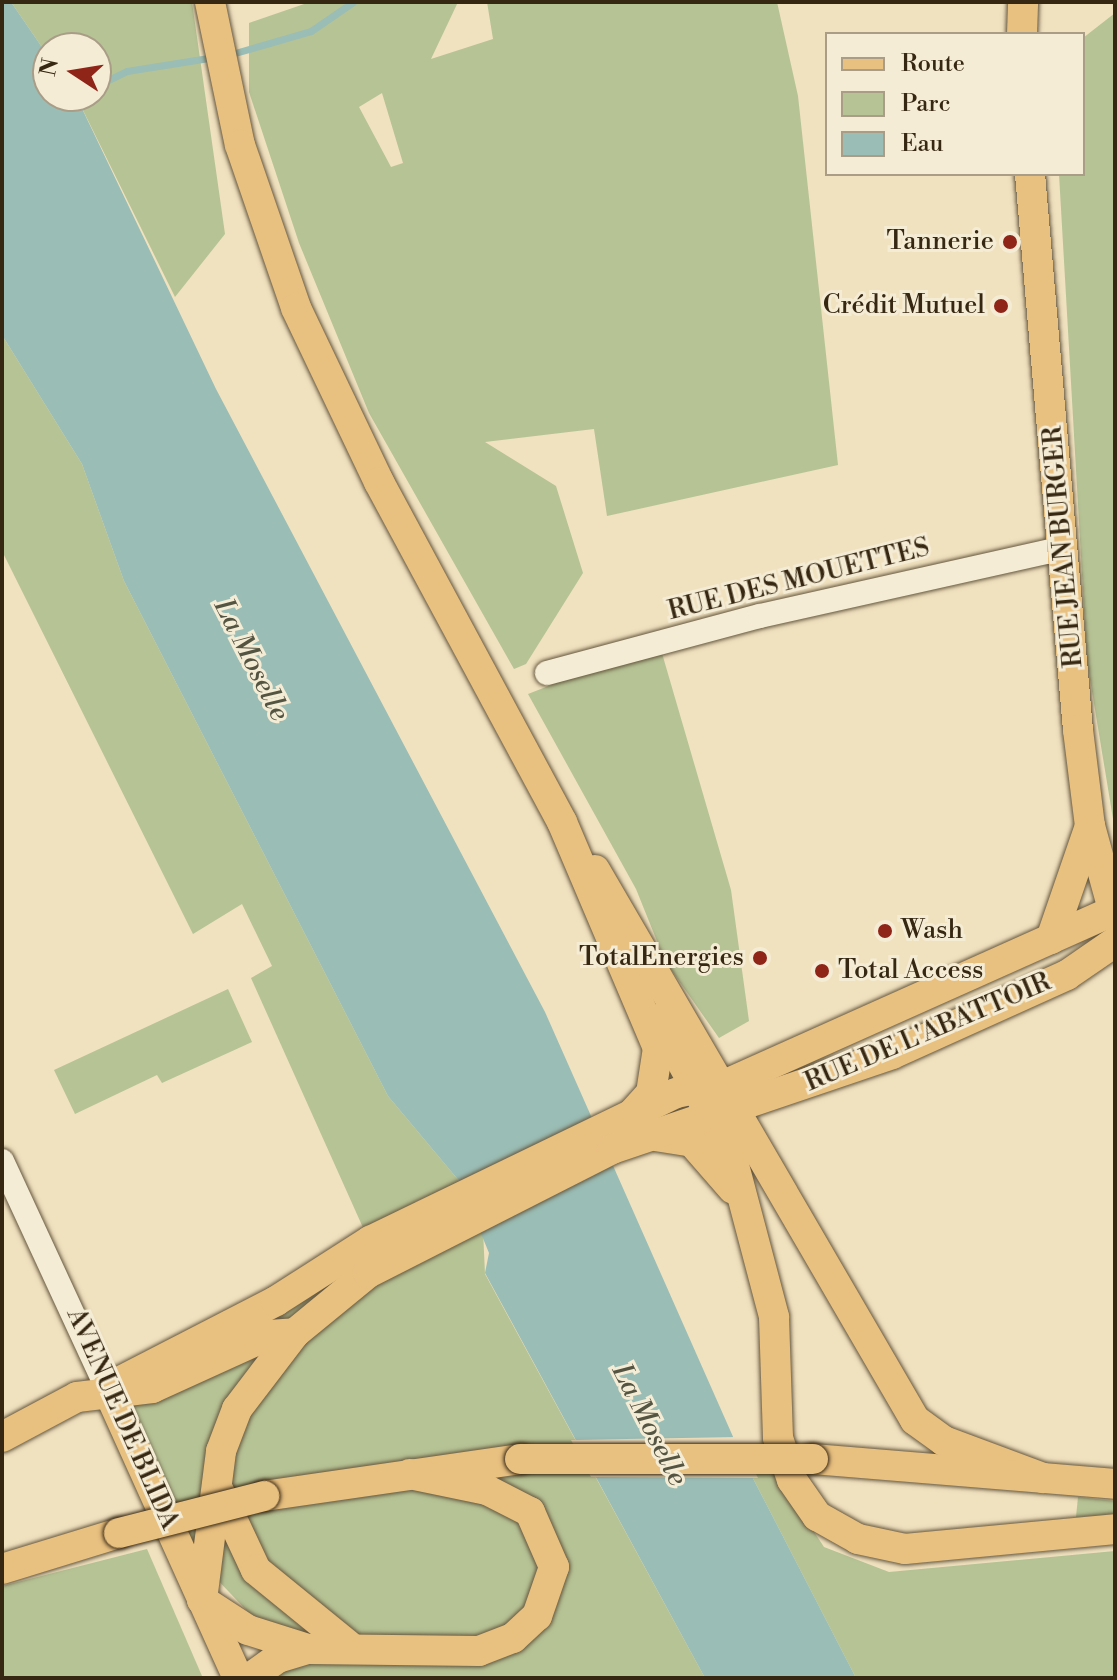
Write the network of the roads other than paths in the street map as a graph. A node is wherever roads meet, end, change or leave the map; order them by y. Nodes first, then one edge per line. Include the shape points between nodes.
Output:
1 (1023, 2) edge
2 (211, 6) edge
3 (1022, 32) edge
4 (1030, 176) edge
5 (1065, 548) junction
6 (547, 673) dead end
7 (562, 822) junction
8 (1101, 843) edge
9 (1114, 913) edge
10 (605, 929) junction
11 (1051, 939) junction
12 (1115, 942) edge
13 (715, 1098) junction
14 (637, 1124) junction
15 (2, 1161) edge
16 (748, 1211) junction
17 (424, 1228) junction
18 (295, 1333) junction
19 (107, 1388) junction
20 (2, 1437) edge
21 (410, 1474) junction
22 (1043, 1478) junction
23 (216, 1483) junction
24 (1115, 1484) edge
25 (1115, 1529) edge
26 (2, 1569) edge
27 (202, 1600) junction
28 (348, 1645) junction
29 (308, 1649) junction
30 (238, 1678) edge
31 (250, 1678) edge

1 - 3 main road
2 - 7 main road via 261,213 336,398
4 - 5 main road, RUE JEAN BURGER
5 - 6 street, RUE DES MOUETTES via 760,616
5 - 8 main road, RUE JEAN BURGER
7 - 10 main road
7 - 13 main road via 629,920
8 - 9 main road, RUE JEAN BURGER
8 - 11 main road
9 - 11 main road, RUE DE L'ABATTOIR
10 - 13 main road
10 - 14 main road via 658,1048 651,1093
11 - 13 main road, RUE DE L'ABATTOIR
12 - 13 main road, RUE DE L'ABATTOIR via 1067,975 892,1054
13 - 14 main road, RUE DE L'ABATTOIR
13 - 16 main road
13 - 22 main road via 915,1420 944,1441
14 - 16 main road via 692,1142
14 - 17 main road, RUE DE L'ABATTOIR
15 - 19 street, AVENUE DE BLIDA
16 - 25 main road via 774,1317 778,1438 792,1480 817,1516 858,1539 905,1549
17 - 18 main road
17 - 19 main road
18 - 19 main road via 269,1335 152,1388
18 - 23 main road via 237,1409
19 - 20 main road
19 - 27 main road, AVENUE DE BLIDA
21 - 22 main road, bridge via 520,1459 813,1459
21 - 26 main road, bridge via 264,1496
21 - 28 main road via 487,1490 530,1512 551,1550 546,1599 528,1627 479,1651 421,1655
22 - 24 main road
23 - 27 main road
23 - 28 main road via 256,1570
27 - 29 main road via 248,1630
27 - 30 main road, AVENUE DE BLIDA
28 - 29 main road
29 - 31 main road via 278,1658

